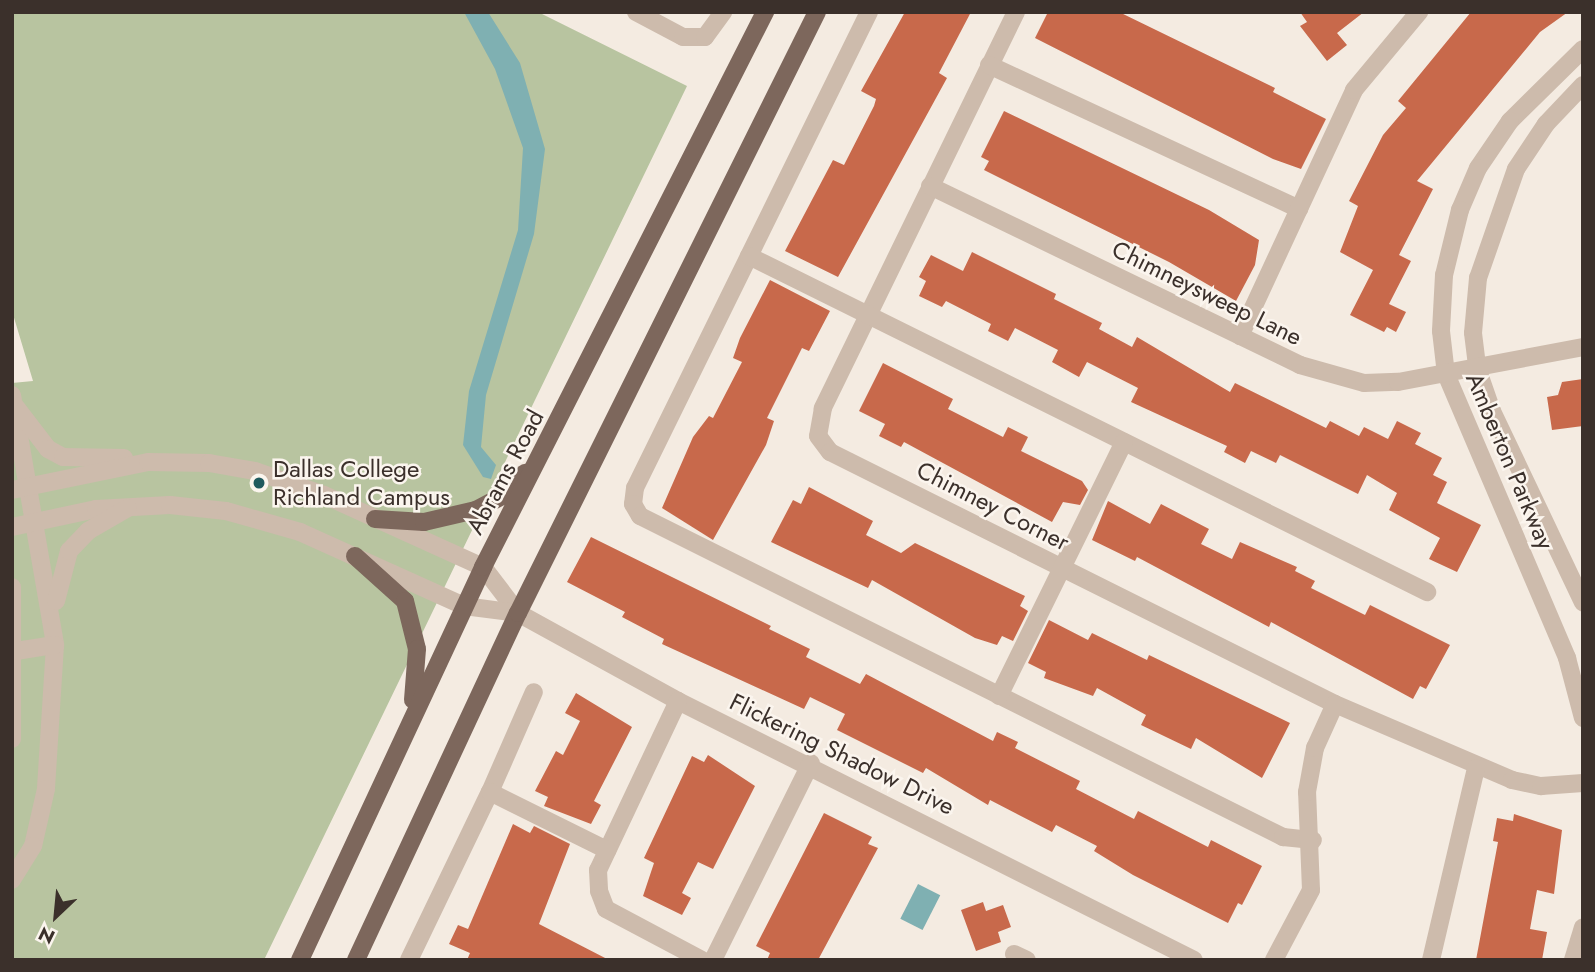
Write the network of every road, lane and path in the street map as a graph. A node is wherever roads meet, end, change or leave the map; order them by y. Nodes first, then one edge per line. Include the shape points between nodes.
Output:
1 (636, 12) edge
2 (723, 12) edge
3 (765, 12) edge
4 (817, 12) edge
5 (869, 12) edge
6 (1016, 12) edge
7 (1419, 12) edge
8 (1583, 49) edge
9 (989, 65) junction
10 (1583, 85) edge
11 (930, 186) junction
12 (1299, 209) junction
13 (749, 256) junction
14 (869, 318) junction
15 (1240, 336) junction
16 (1583, 347) edge
17 (1477, 368) junction
18 (1446, 374) junction
19 (13, 400) edge
20 (555, 430) junction
21 (1124, 442) junction
22 (148, 462) junction
23 (21, 487) edge
24 (132, 506) junction
25 (375, 519) junction
26 (37, 520) junction
27 (12, 527) edge
28 (355, 556) junction
29 (483, 566) junction
30 (1061, 568) junction
31 (12, 587) edge
32 (1427, 592) dead end
33 (1583, 603) edge
34 (464, 606) junction
35 (518, 613) junction
36 (53, 622) junction
37 (55, 645) junction
38 (16, 651) junction
39 (534, 692) dead end
40 (999, 695) junction
41 (678, 701) junction
42 (1335, 704) junction
43 (1583, 718) edge
44 (407, 725) junction
45 (12, 739) edge
46 (811, 763) junction
47 (1476, 768) junction
48 (1583, 783) edge
49 (490, 792) junction
50 (1312, 840) junction
51 (607, 850) junction
52 (12, 880) edge
53 (1583, 927) edge
54 (300, 960) edge
55 (356, 960) edge
56 (409, 960) edge
57 (702, 960) edge
58 (713, 960) edge
59 (1194, 960) edge
60 (1274, 960) edge
61 (1431, 960) edge
62 (1573, 960) edge

1 - 2 street via 683,37 705,37
3 - 20 main road, Abrams Road
4 - 35 main road
5 - 13 street
6 - 9 street, Chimney Corner
7 - 12 street via 1354,90
8 - 18 street, Amberton Parkway via 1510,121 1478,168 1460,210 1444,275 1441,331
9 - 11 street, Chimney Corner
9 - 12 street
10 - 17 street, Amberton Parkway via 1523,158 1498,214 1478,278 1473,332
11 - 14 street, Chimney Corner
11 - 15 street, Chimneysweep Lane
12 - 15 street
13 - 14 street
13 - 40 street via 635,488 633,504 640,516
14 - 21 street
14 - 30 street, Chimney Corner via 823,408 818,436 831,452
15 - 18 street, Chimneysweep Lane via 1300,365 1364,383
16 - 17 street, Chimneysweep Lane
17 - 18 street, Chimneysweep Lane
17 - 33 street, Amberton Parkway
18 - 43 street, Amberton Parkway via 1567,658
19 - 22 street via 35,439 63,457
19 - 23 street
20 - 25 main road via 523,477 476,510 424,522
20 - 29 main road, Abrams Road
21 - 30 street
21 - 32 street
22 - 23 street
22 - 25 street via 209,463 255,471
23 - 26 street
24 - 26 street, Flickering Shadow Drive
24 - 28 street, Flickering Shadow Drive via 170,505 259,518
24 - 36 street via 88,531 69,551 59,575
25 - 29 street
26 - 27 street, Flickering Shadow Drive
26 - 36 street
28 - 34 street, Flickering Shadow Drive
28 - 44 main road via 405,601 413,625 416,675
29 - 34 main road, Abrams Road
29 - 35 street
30 - 40 street
30 - 42 street, Chimney Corner
31 - 38 street
34 - 35 street, Flickering Shadow Drive
34 - 44 main road, Abrams Road
35 - 41 street, Flickering Shadow Drive
35 - 55 main road
36 - 37 street
37 - 38 street
37 - 52 street via 46,789 33,846
38 - 45 street
39 - 49 street
40 - 50 street via 1283,837
41 - 46 street, Flickering Shadow Drive
41 - 51 street
42 - 47 street, Chimney Corner
42 - 50 street via 1315,748 1307,793
44 - 54 main road, Abrams Road
46 - 58 street
46 - 59 street, Flickering Shadow Drive
47 - 48 street, Chimney Corner via 1541,786
47 - 61 street
49 - 51 street
49 - 56 street
50 - 60 street via 1311,890
51 - 57 street via 598,870 607,909
53 - 62 street

